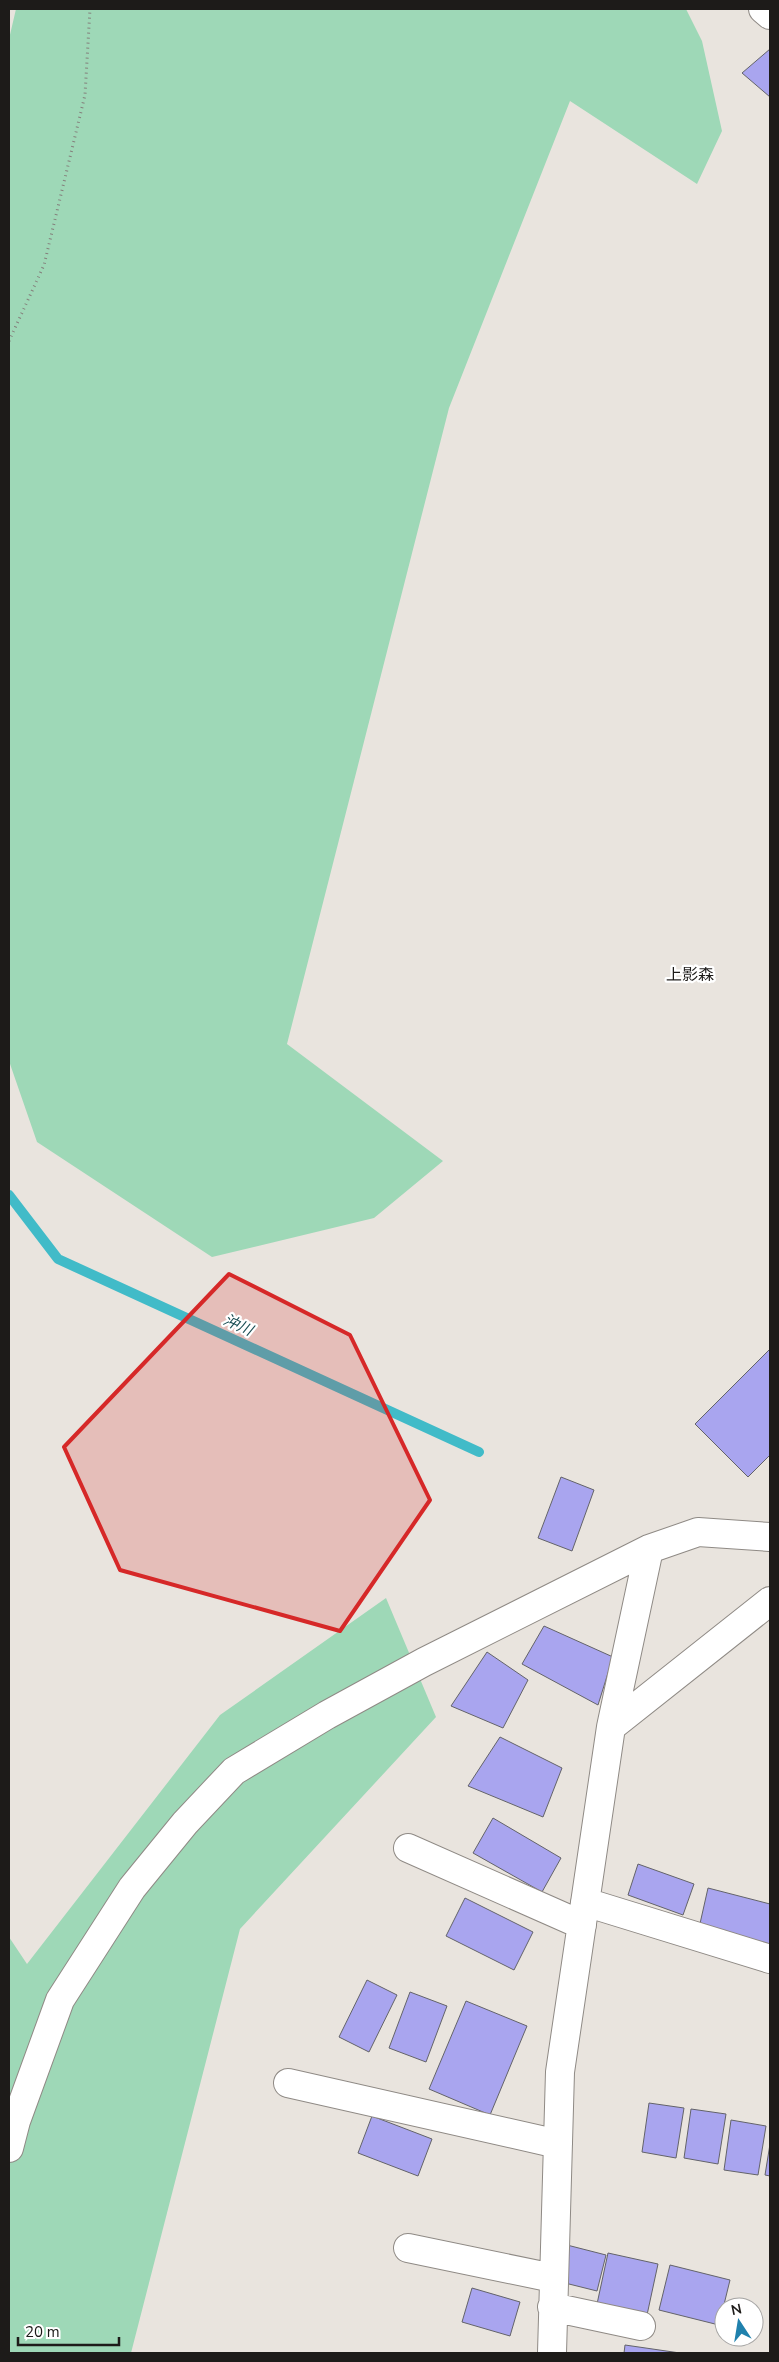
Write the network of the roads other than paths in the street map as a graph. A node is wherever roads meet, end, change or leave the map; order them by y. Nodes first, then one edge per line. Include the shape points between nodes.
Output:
1 (763, 9) edge
2 (770, 14) edge
3 (770, 1537) edge
4 (649, 1549) junction
5 (770, 1601) edge
6 (611, 1727) junction
7 (408, 1848) dead end
8 (584, 1914) junction
9 (770, 1959) edge
10 (288, 2084) dead end
11 (558, 2144) junction
12 (9, 2148) edge
13 (408, 2248) dead end
14 (553, 2278) junction
15 (552, 2307) junction
16 (640, 2326) dead end
17 (552, 2353) edge

1 - 2 street
3 - 4 street via 698,1532
4 - 6 street
4 - 12 street via 408,1671 234,1771 185,1823 132,1888 60,2000
5 - 6 street
6 - 8 street
7 - 8 street
8 - 9 street
8 - 11 street via 560,2072
10 - 11 street
11 - 14 street
13 - 14 street
14 - 15 street
15 - 16 street
15 - 17 street

